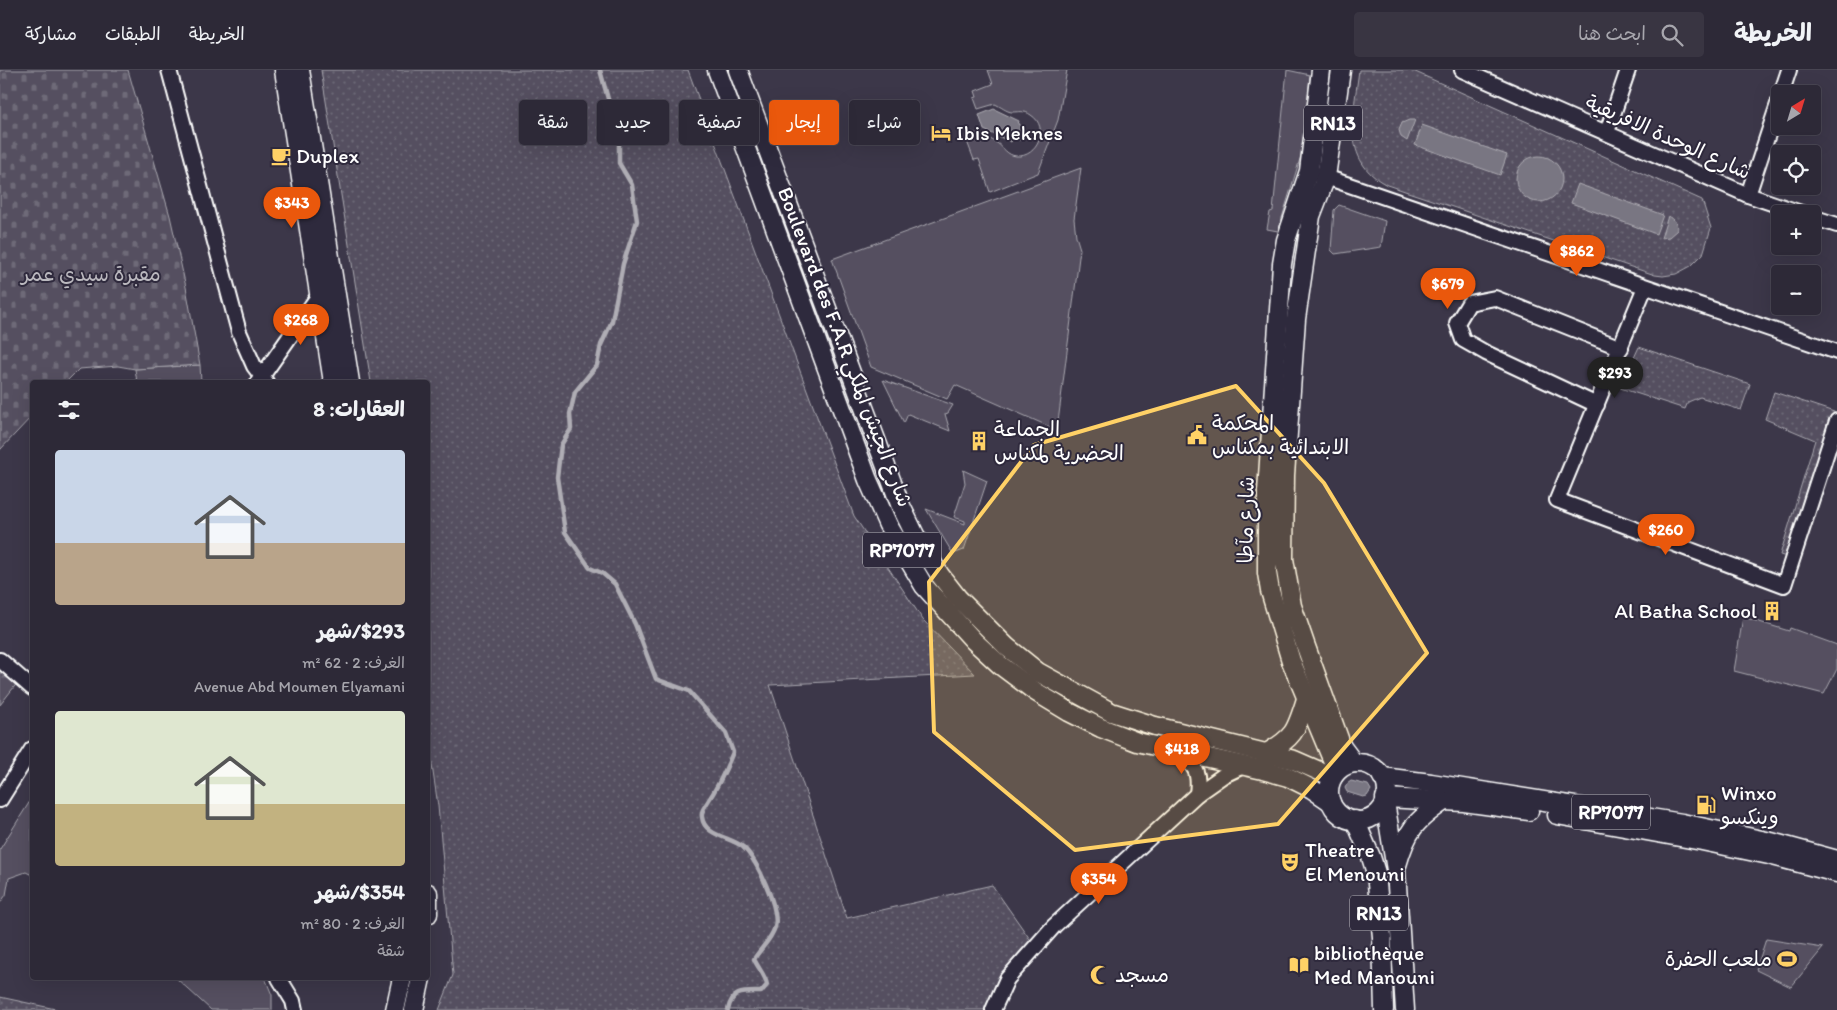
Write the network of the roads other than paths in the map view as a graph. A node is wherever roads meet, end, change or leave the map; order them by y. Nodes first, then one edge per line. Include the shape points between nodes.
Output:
1 (168, 70) edge
2 (284, 70) edge
3 (300, 70) edge
4 (717, 70) edge
5 (738, 70) edge
6 (1321, 70) edge
7 (1340, 70) edge
8 (1462, 70) edge
9 (1628, 70) edge
10 (1789, 70) edge
11 (1491, 76) edge
12 (1784, 85) edge
13 (1771, 125) edge
14 (1607, 132) junction
15 (1309, 171) junction
16 (1326, 177) junction
17 (1748, 195) junction
18 (1777, 205) edge
19 (1821, 220) edge
20 (1837, 225) edge
21 (1646, 287) junction
22 (319, 295) junction
23 (1620, 348) junction
24 (1837, 352) edge
25 (261, 380) edge
26 (263, 380) edge
27 (333, 380) edge
28 (350, 380) edge
29 (1597, 405) junction
30 (1837, 421) edge
31 (0, 660) edge
32 (30, 686) edge
33 (1306, 699) junction
34 (30, 752) edge
35 (1178, 752) junction
36 (1265, 754) junction
37 (1354, 763) junction
38 (1243, 766) junction
39 (1335, 774) junction
40 (1382, 778) junction
41 (1197, 794) junction
42 (0, 800) edge
43 (1385, 800) junction
44 (1444, 801) junction
45 (1331, 802) junction
46 (1355, 820) junction
47 (1837, 860) edge
48 (1396, 870) junction
49 (1837, 874) edge
50 (281, 980) edge
51 (402, 980) edge
52 (421, 980) edge
53 (295, 1010) edge
54 (395, 1010) edge
55 (414, 1010) edge
56 (993, 1010) edge
57 (1384, 1010) edge
58 (1405, 1010) edge

1 - 25 street via 239,332
2 - 22 main road
3 - 28 main road
4 - 35 main road, Boulevard des F.A.R شارع الجيش الملكي / RP7077 via 868,480 888,525 924,586 1000,665 1036,692 1101,728 1137,742
5 - 36 main road, Boulevard des F.A.R شارع الجيش الملكي / RP7077 via 900,504 940,575 963,604 1007,647 1038,672 1091,702 1155,726
6 - 15 main road, RN13
7 - 16 main road, RN13
8 - 11 street, شارع الوحدة الافريقية
9 - 14 street
10 - 12 street
11 - 14 street, شارع الوحدة الافريقية
13 - 17 street
14 - 17 street, شارع الوحدة الافريقية
15 - 16 street
15 - 33 main road, شارع مآطا / RN13 via 1286,240 1282,264 1267,492 1270,591
16 - 21 street
16 - 37 main road, RN13 via 1311,216 1296,319 1285,475 1284,559 1292,606 1308,653 1342,747
17 - 18 street, شارع الوحدة الافريقية
19 - 20 street
21 - 23 street
21 - 24 street
22 - 26 street
22 - 27 main road
23 - 29 street
23 - 29 street via 1495,298 1469,303 1457,323 1463,340
29 - 30 street via 1557,500 1784,585
31 - 32 street
33 - 36 main road via 1294,733
33 - 39 main road, شارع مآطا / RN13
34 - 42 street
35 - 38 main road, Boulevard des F.A.R شارع الجيش الملكي / RP7077
35 - 41 street via 1193,764 1199,781
36 - 39 main road, Boulevard des F.A.R شارع الجيش الملكي / RP7077
37 - 39 main road
37 - 40 main road via 1370,766
38 - 41 street
38 - 45 main road, Boulevard des F.A.R شارع الجيش الملكي / RP7077 via 1294,779
39 - 45 main road, RN13 via 1330,785
40 - 43 main road, RN13
40 - 47 main road, RP7077 via 1682,823
41 - 56 street via 1054,926 1007,979
43 - 44 main road, RP7077
43 - 46 main road via 1374,816
43 - 48 main road, RN13
44 - 48 main road via 1421,817 1409,832
44 - 49 main road, RP7077 via 1560,815 1702,841
45 - 46 main road via 1340,815
46 - 57 main road, RN13 via 1376,873
48 - 58 main road, RN13
50 - 53 street
51 - 54 main road
52 - 55 main road

